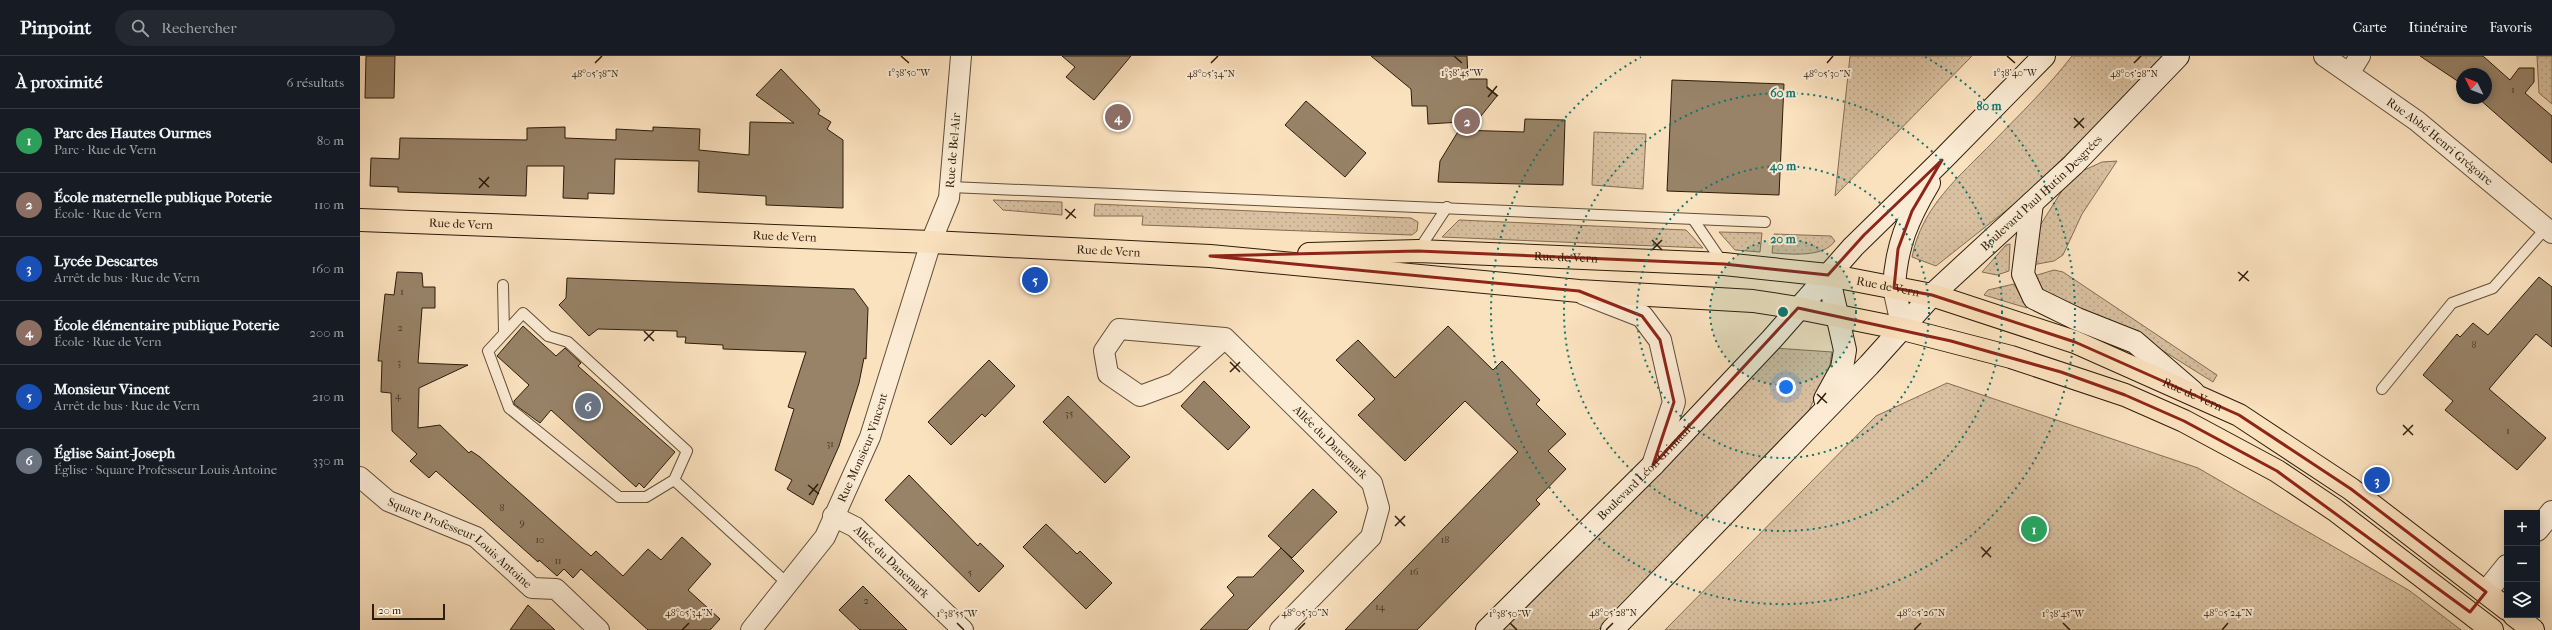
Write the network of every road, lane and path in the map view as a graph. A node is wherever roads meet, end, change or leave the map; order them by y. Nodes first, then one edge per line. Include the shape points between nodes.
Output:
1 (961, 56) edge
2 (2044, 56) edge
3 (2178, 56) edge
4 (2324, 56) edge
5 (2355, 64) edge
6 (1942, 160) junction
7 (951, 186) junction
8 (2032, 203) junction
9 (1447, 206) junction
10 (1693, 218) junction
11 (360, 220) edge
12 (1765, 222) dead end
13 (2549, 230) edge
14 (931, 242) junction
15 (1418, 251) junction
16 (1210, 256) junction
17 (1724, 264) junction
18 (1828, 275) junction
19 (503, 285) dead end
20 (1894, 288) junction
21 (1579, 291) junction
22 (1932, 295) junction
23 (1798, 308) junction
24 (1838, 317) junction
25 (1903, 329) junction
26 (504, 333) junction
27 (1225, 338) junction
28 (2382, 389) dead end
29 (2196, 394) junction
30 (1809, 426) junction
31 (1653, 465) junction
32 (360, 477) edge
33 (674, 480) junction
34 (2552, 512) edge
35 (833, 516) junction
36 (2540, 526) edge
37 (2504, 570) edge
38 (788, 584) junction
39 (2486, 592) junction
40 (2504, 607) edge
41 (2470, 612) junction
42 (2518, 618) edge
43 (599, 630) edge
44 (751, 630) edge
45 (963, 630) edge
46 (1280, 630) edge
47 (1487, 630) edge
48 (1612, 630) edge
49 (2492, 630) edge
50 (2533, 630) edge

1 - 7 street, Rue de Bel-Air
2 - 6 main road
3 - 8 main road, Boulevard Paul Hutin-Desgrées via 2078,160
4 - 5 street, Rue Abbé Henri Grégoire
5 - 13 street, Rue Abbé Henri Grégoire via 2417,121
6 - 18 main road via 1864,235
6 - 20 main road via 1912,211 1898,250
7 - 9 lane via 990,190
7 - 14 street, Rue de Bel-Air via 949,198
8 - 22 main road, Boulevard Paul Hutin-Desgrées
8 - 29 main road via 2023,274 2034,298 2077,319 2135,342
9 - 10 lane
9 - 15 lane
10 - 12 lane
10 - 17 lane
11 - 14 main road, Rue de Vern
13 - 28 lane via 2493,288 2452,303
14 - 16 main road, Rue de Vern
14 - 35 street, Rue Monsieur Vincent via 870,437
15 - 16 main road, Rue de Vern
15 - 17 main road, Rue de Vern
16 - 21 main road, Rue de Vern
17 - 18 main road, Rue de Vern
18 - 20 main road, Rue de Vern
18 - 23 main road
18 - 24 main road
19 - 26 lane
20 - 22 main road, Rue de Vern
20 - 25 main road
21 - 23 main road, Rue de Vern via 1753,301
21 - 31 main road via 1642,316 1660,340 1674,402
22 - 25 main road, Boulevard Paul Hutin-Desgrées
22 - 29 main road, Rue de Vern via 2075,342
23 - 24 main road, Rue de Vern
23 - 31 main road, Boulevard Léon Grimault
24 - 25 main road, Rue de Vern
24 - 30 main road via 1845,350 1842,368
25 - 30 main road
25 - 41 main road, Rue de Vern via 2011,357 2111,390 2223,440 2277,471 2335,510
26 - 33 lane via 523,313 548,336 568,342 591,361 687,451
26 - 33 lane via 488,351 509,408 619,497 646,497
27 - 27 street via 1119,329 1104,351 1108,374 1140,396 1175,383
27 - 46 street, Allée du Danemark via 1372,483 1379,508 1371,538
29 - 39 main road, Rue de Vern via 2238,415 2293,449 2351,489
30 - 48 main road
31 - 47 main road, Boulevard Léon Grimault
32 - 43 street, Square Professeur Louis Antoine via 388,501 476,536 532,588 556,589
33 - 38 lane
34 - 36 main road
35 - 38 street, Rue Monsieur Vincent via 825,537
35 - 45 street, Allée du Danemark via 855,527
37 - 39 main road
38 - 44 street, Rue Monsieur Vincent
39 - 40 main road, Rue de Vern
39 - 41 main road
41 - 49 main road, Rue de Vern
42 - 50 main road

